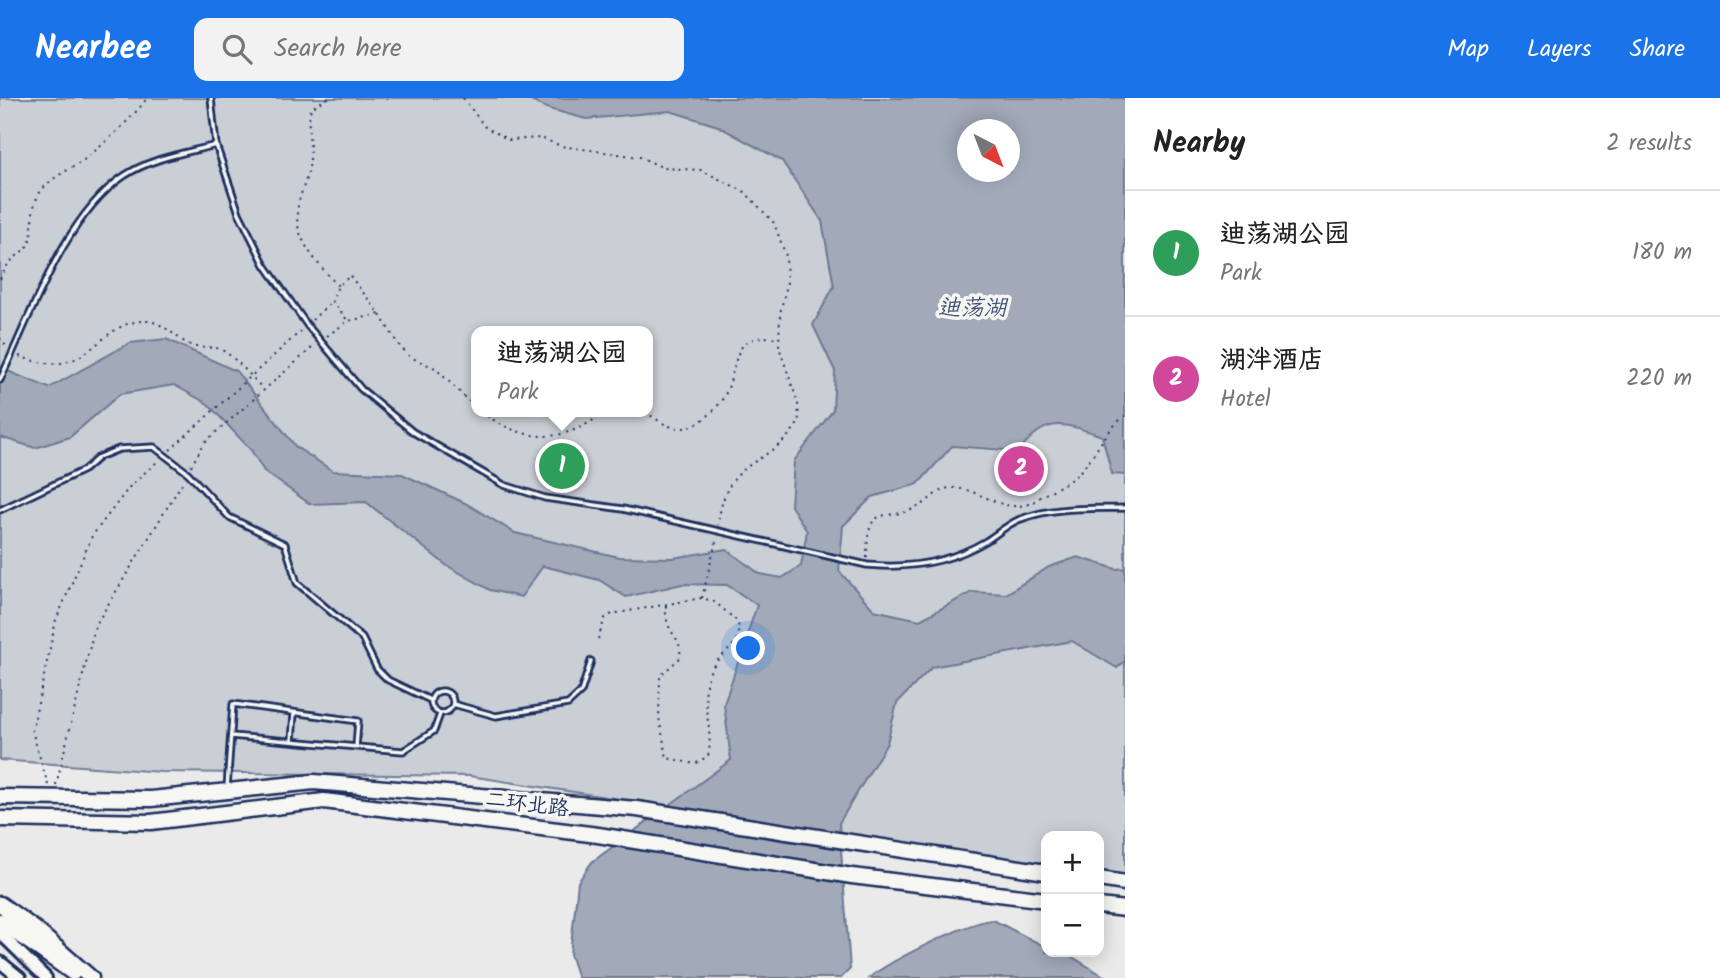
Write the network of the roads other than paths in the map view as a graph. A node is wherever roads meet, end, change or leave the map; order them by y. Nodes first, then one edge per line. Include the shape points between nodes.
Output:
1 (211, 98) edge
2 (216, 145) junction
3 (0, 380) edge
4 (1125, 508) edge
5 (0, 510) edge
6 (591, 661) dead end
7 (430, 700) junction
8 (453, 704) junction
9 (294, 713) junction
10 (440, 714) junction
11 (231, 736) junction
12 (292, 741) junction
13 (356, 747) junction
14 (227, 791) junction
15 (0, 797) edge
16 (0, 819) edge
17 (1041, 871) edge
18 (1104, 880) edge
19 (1125, 883) edge
20 (1041, 899) edge
21 (0, 904) edge
22 (1104, 907) edge
23 (1125, 909) edge
24 (0, 921) edge
25 (0, 933) edge
26 (0, 962) edge
27 (20, 978) edge
28 (46, 978) edge
29 (80, 978) edge
30 (91, 978) edge

1 - 2 lane
2 - 3 lane via 163,158 125,175 97,197 72,230
2 - 4 lane via 239,212 265,265 320,341 361,388 414,432 504,485 545,498 623,509 867,565 901,568 947,559 1016,521 1049,511
5 - 7 lane via 84,470 99,457 119,449 154,447 188,473 229,517 285,544 297,583 362,638 377,669 388,680
6 - 8 lane via 581,692 568,704 496,716
7 - 8 lane via 444,691
7 - 10 lane via 432,709
8 - 10 lane
9 - 11 lane via 233,704
9 - 12 lane
9 - 13 lane via 358,721
10 - 13 lane via 434,731 403,751
11 - 12 lane
11 - 14 lane
12 - 13 lane
14 - 15 highway, 二环北路 via 151,799
14 - 17 highway, 二环北路 via 314,782 637,809
16 - 20 highway, 二环北路 via 151,822 324,801 598,835 852,876
18 - 19 highway
21 - 30 highway
22 - 23 highway
24 - 29 highway
25 - 28 main road
26 - 27 main road

